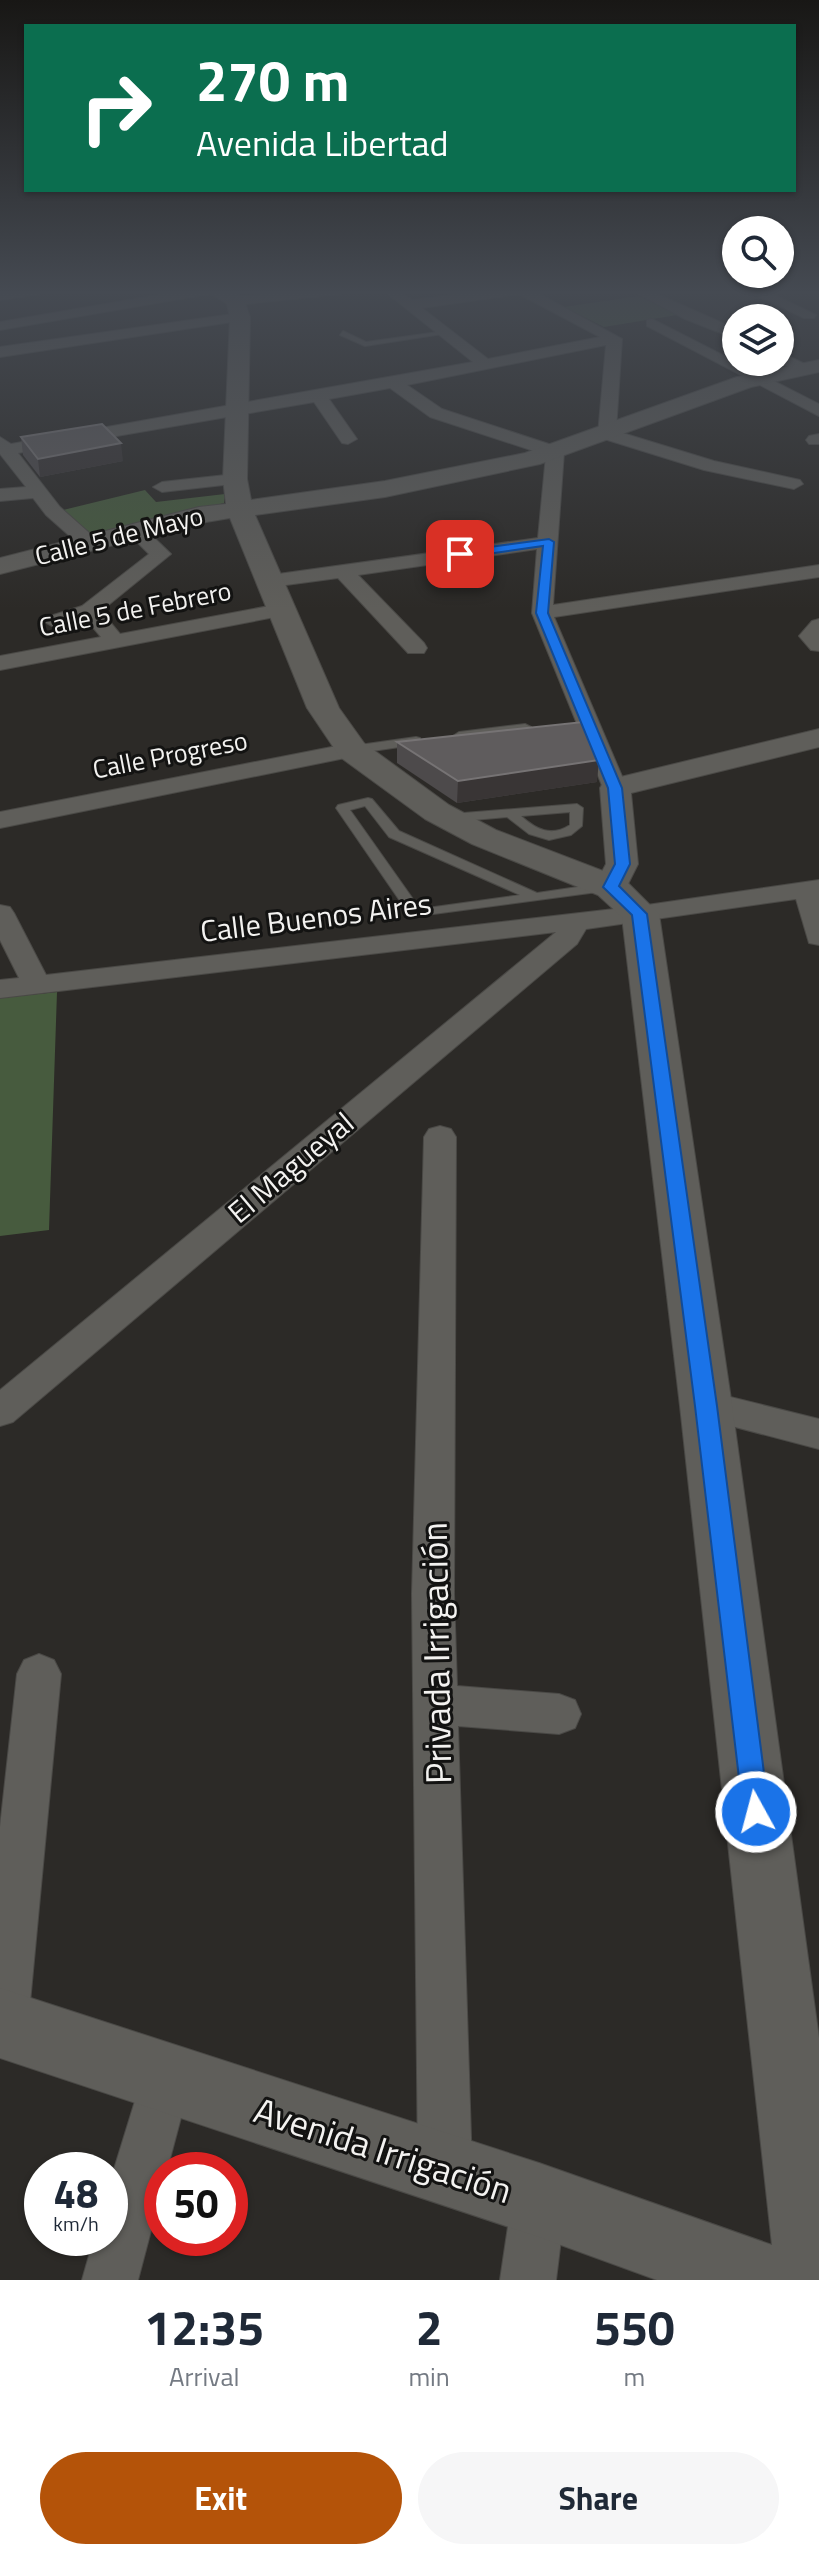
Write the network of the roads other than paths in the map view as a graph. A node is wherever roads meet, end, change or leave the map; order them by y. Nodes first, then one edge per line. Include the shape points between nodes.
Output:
1 (237, 396) edge
2 (310, 396) edge
3 (319, 396) edge
4 (412, 396) edge
5 (607, 396) edge
6 (710, 396) edge
7 (793, 396) edge
8 (238, 409) junction
9 (819, 411) edge
10 (607, 434) junction
11 (348, 439) dead end
12 (3, 446) edge
13 (555, 452) junction
14 (794, 484) dead end
15 (162, 487) dead end
16 (38, 492) junction
17 (237, 493) junction
18 (0, 495) edge
19 (136, 531) junction
20 (88, 542) junction
21 (549, 542) junction
22 (0, 566) edge
23 (343, 571) junction
24 (819, 571) edge
25 (271, 581) junction
26 (89, 610) junction
27 (280, 610) junction
28 (542, 613) junction
29 (54, 621) dead end
30 (819, 625) edge
31 (115, 641) junction
32 (819, 645) edge
33 (416, 648) dead end
34 (0, 663) edge
35 (525, 727) edge
36 (446, 737) edge
37 (819, 738) edge
38 (431, 739) edge
39 (352, 750) junction
40 (615, 788) junction
41 (510, 813) junction
42 (448, 818) junction
43 (0, 820) edge
44 (813, 889) edge
45 (536, 897) junction
46 (625, 900) junction
47 (0, 913) edge
48 (576, 921) junction
49 (819, 937) edge
50 (37, 986) junction
51 (0, 989) edge
52 (440, 1137) dead end
53 (706, 1406) junction
54 (0, 1411) edge
55 (819, 1434) edge
56 (39, 1674) dead end
57 (435, 1704) junction
58 (559, 1714) dead end
59 (1, 2024) edge
60 (165, 2080) junction
61 (445, 2169) junction
62 (539, 2200) junction
63 (110, 2280) edge
64 (528, 2280) edge
65 (764, 2280) edge
66 (814, 2280) edge

1 - 8 main road
2 - 8 street
3 - 11 street
4 - 13 street via 436,413
5 - 10 street
6 - 10 main road, Calle 5 de Mayo
7 - 9 street
8 - 12 street
8 - 17 main road
10 - 13 main road, Calle 5 de Mayo
10 - 14 street via 710,466
12 - 16 street
13 - 17 main road, Calle 5 de Mayo via 465,475
13 - 21 street
15 - 17 street
16 - 18 street
16 - 20 street
17 - 19 main road, Calle 5 de Mayo
17 - 25 main road
19 - 20 main road, Calle 5 de Mayo
19 - 26 street via 161,554
20 - 22 main road, Calle 5 de Mayo
21 - 23 street
21 - 28 street
23 - 25 street
23 - 33 street
24 - 28 street
25 - 27 main road
26 - 29 street
26 - 31 street
27 - 31 street, Calle 5 de Febrero
27 - 39 main road via 323,708
28 - 40 street
30 - 32 street via 810,636
31 - 34 street, Calle 5 de Febrero
35 - 36 lane
37 - 40 street
38 - 39 lane
39 - 42 main road
39 - 43 street, Calle Progreso
40 - 46 street
41 - 41 lane via 528,831 547,837 566,835 576,826 577,808
41 - 42 lane
42 - 46 main road
44 - 46 street, Calle Buenos Aires
44 - 49 street
45 - 45 lane via 394,834 368,802 342,808 416,914
45 - 46 lane
46 - 48 street, Calle Buenos Aires
46 - 53 main road
47 - 50 street
48 - 50 street, Calle Buenos Aires
48 - 54 street, El Magueyal via 567,938
50 - 51 street, Calle Buenos Aires
52 - 57 street, Privada Irrigación
53 - 55 street
53 - 66 main road
56 - 59 street
57 - 58 street
57 - 61 street, Privada Irrigación
59 - 60 main road, Avenida Irrigación
60 - 61 main road, Avenida Irrigación
60 - 63 street
61 - 62 main road, Avenida Irrigación
62 - 64 street
62 - 65 main road, Avenida Irrigación

